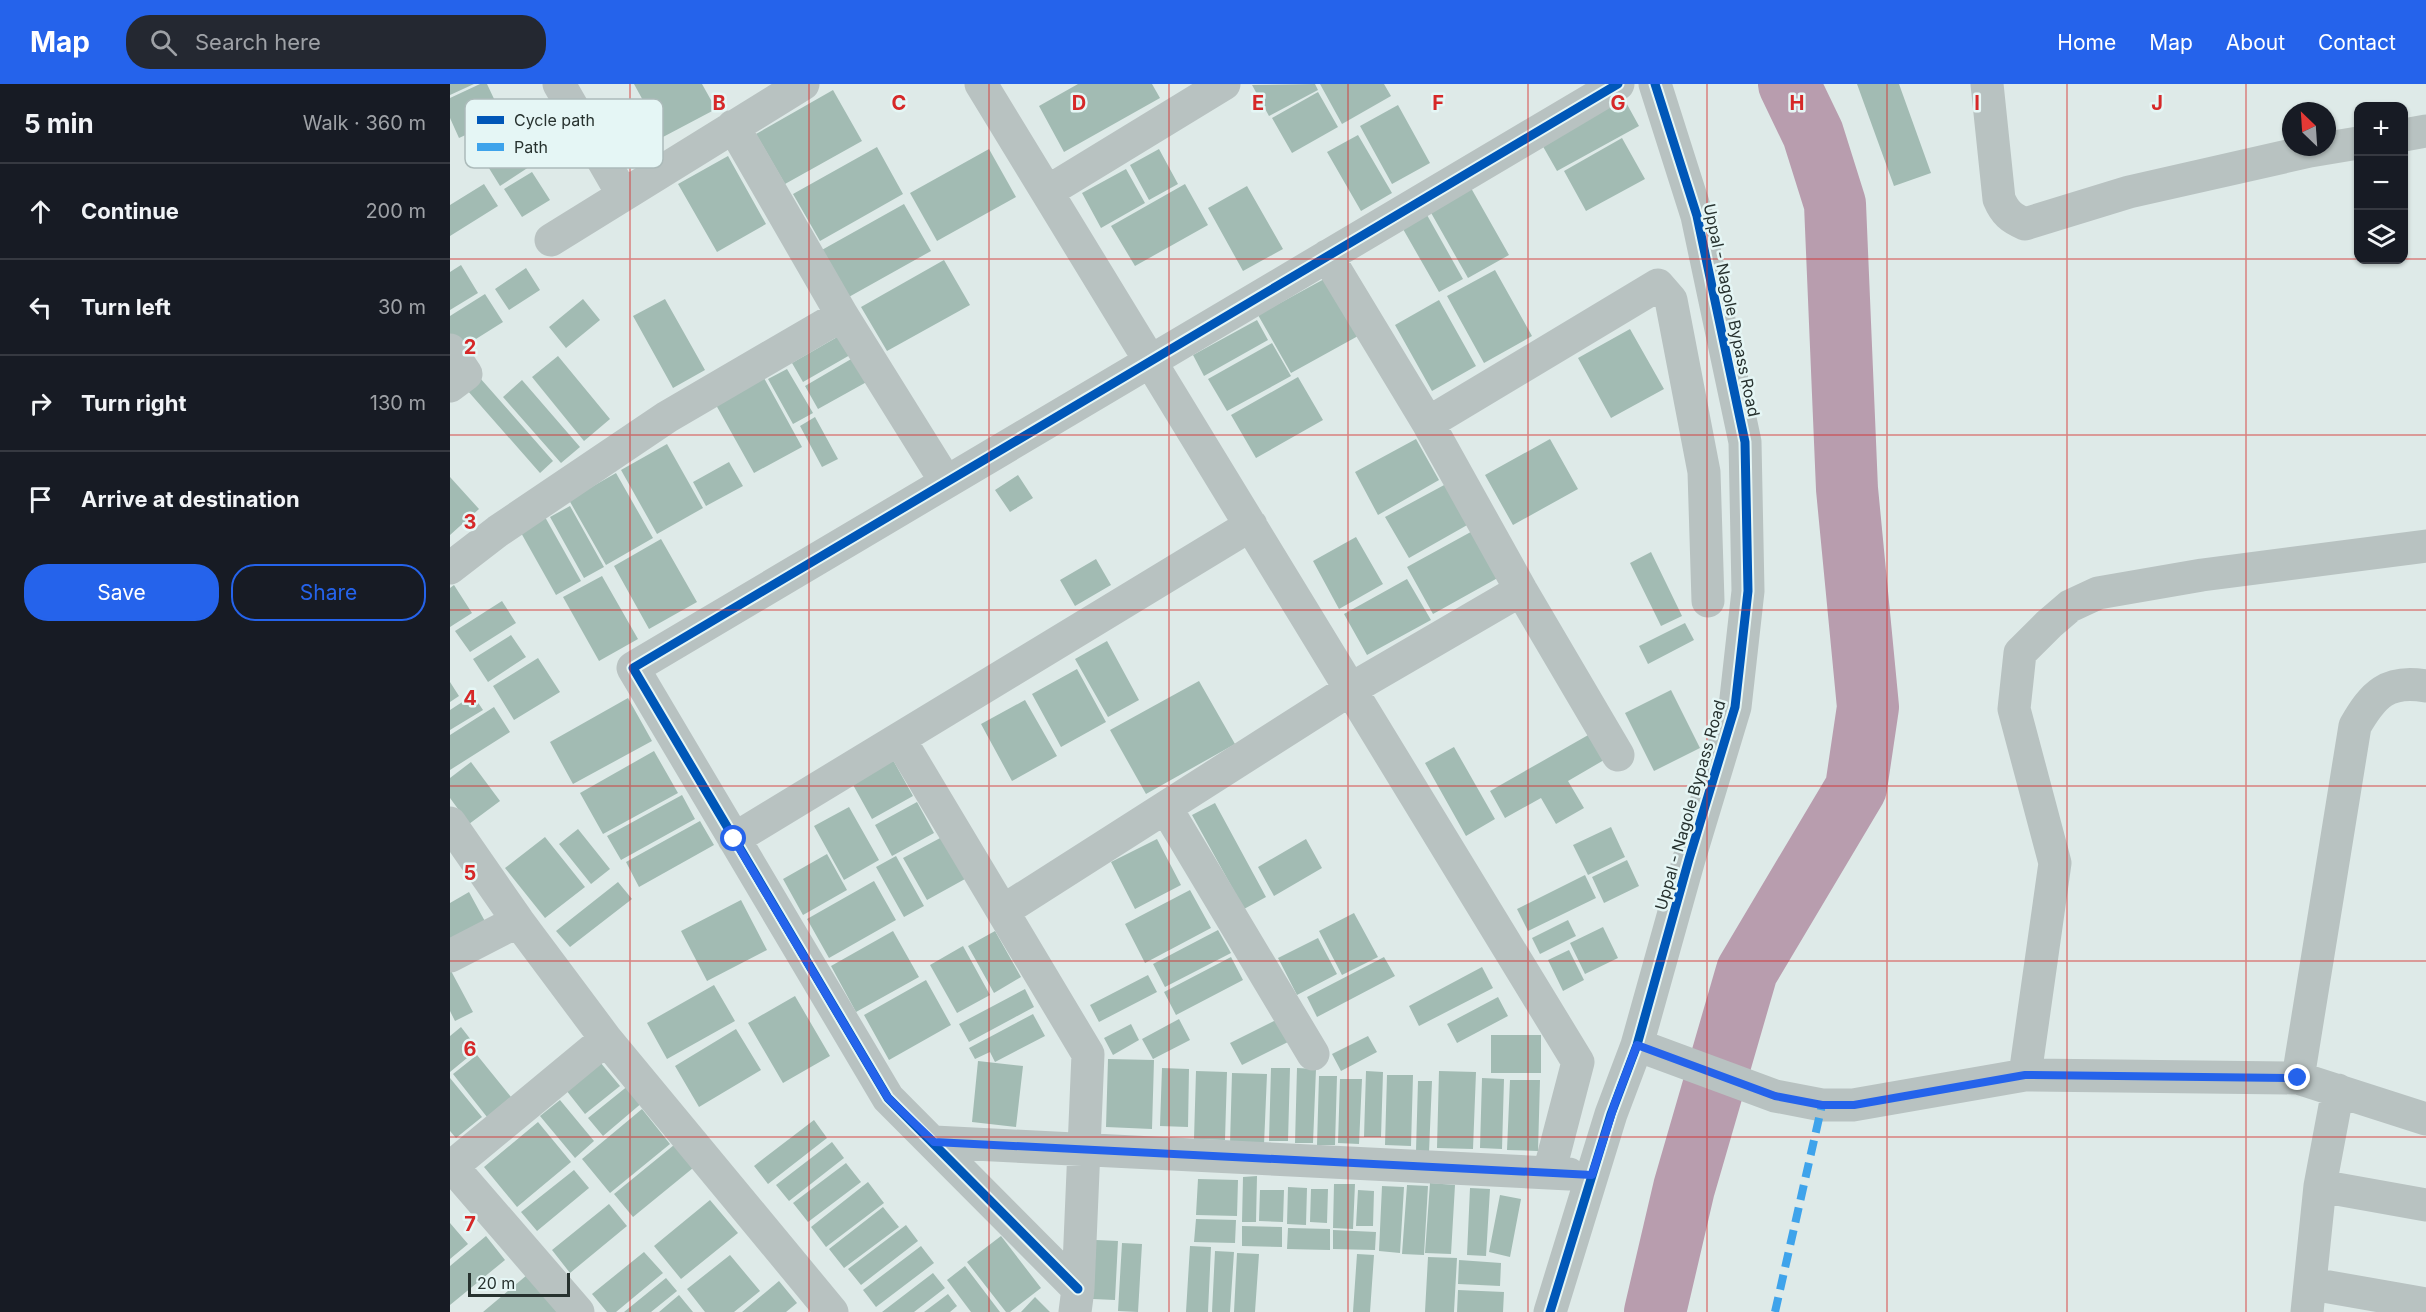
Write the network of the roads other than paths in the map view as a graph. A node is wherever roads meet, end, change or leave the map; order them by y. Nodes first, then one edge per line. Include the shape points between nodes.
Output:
1 (559, 84) edge
2 (803, 84) edge
3 (981, 84) edge
4 (1224, 84) edge
5 (1618, 84) edge
6 (1654, 84) edge
7 (1987, 84) edge
8 (568, 99) edge
9 (733, 126) junction
10 (2426, 131) edge
11 (2408, 134) edge
12 (2354, 144) edge
13 (607, 168) edge
14 (1047, 192) junction
15 (623, 195) junction
16 (551, 240) dead end
17 (1327, 256) junction
18 (842, 315) junction
19 (450, 350) edge
20 (1150, 362) junction
21 (450, 386) edge
22 (1428, 423) junction
23 (946, 482) junction
24 (1251, 525) junction
25 (2426, 546) edge
26 (450, 568) edge
27 (1521, 590) junction
28 (1708, 601) dead end
29 (2426, 686) edge
30 (1351, 689) junction
31 (900, 740) junction
32 (1618, 755) dead end
33 (1166, 808) junction
34 (450, 823) edge
35 (734, 839) junction
36 (1003, 911) junction
37 (518, 921) junction
38 (450, 956) edge
39 (606, 1039) junction
40 (1637, 1045) junction
41 (1313, 1054) dead end
42 (2025, 1075) junction
43 (2298, 1078) junction
44 (2338, 1090) junction
45 (2426, 1119) edge
46 (934, 1142) junction
47 (1084, 1150) junction
48 (451, 1166) edge
49 (1549, 1173) junction
50 (1592, 1175) junction
51 (2320, 1186) junction
52 (2426, 1205) edge
53 (2310, 1298) edge
54 (1076, 1300) edge
55 (2426, 1305) edge
56 (578, 1312) edge
57 (832, 1312) edge
58 (1550, 1312) edge

1 - 8 street
2 - 9 street
3 - 14 street
4 - 14 street
5 - 17 street
6 - 40 street, Uppal - Nagole Bypass Road via 1697,216 1745,442 1748,591 1735,707
7 - 12 street via 2000,199 2011,218 2025,224 2129,192
9 - 15 street
9 - 18 street
10 - 11 street
13 - 15 street
14 - 20 street
15 - 16 street
17 - 20 street
17 - 22 street
18 - 23 street
18 - 26 street via 667,417
19 - 21 street via 466,374
20 - 23 street
20 - 24 street
22 - 27 street
22 - 28 street via 1658,285 1671,300 1704,472
23 - 35 street via 633,668
24 - 30 street
24 - 31 street
25 - 42 street via 2202,575 2098,593 2070,606 2020,653 2014,709 2055,862
27 - 30 street
27 - 32 street
29 - 43 street via 2391,687 2369,701 2355,726
30 - 33 street
30 - 49 street via 1578,1062
31 - 35 street
31 - 36 street
33 - 36 street
33 - 41 street
34 - 37 street
35 - 46 street via 888,1098
36 - 47 street via 1088,1054
37 - 38 street
37 - 39 street
39 - 48 street
39 - 57 street
40 - 42 street via 1775,1096 1822,1105 1854,1105
40 - 50 street, Uppal - Nagole Bypass Road
42 - 43 street
43 - 44 street
44 - 45 street
44 - 51 street
46 - 47 street
46 - 54 street
47 - 49 street
47 - 54 street
48 - 56 street
49 - 50 street
50 - 58 street, Uppal - Nagole Bypass Road
51 - 52 street
51 - 53 street
53 - 55 street

